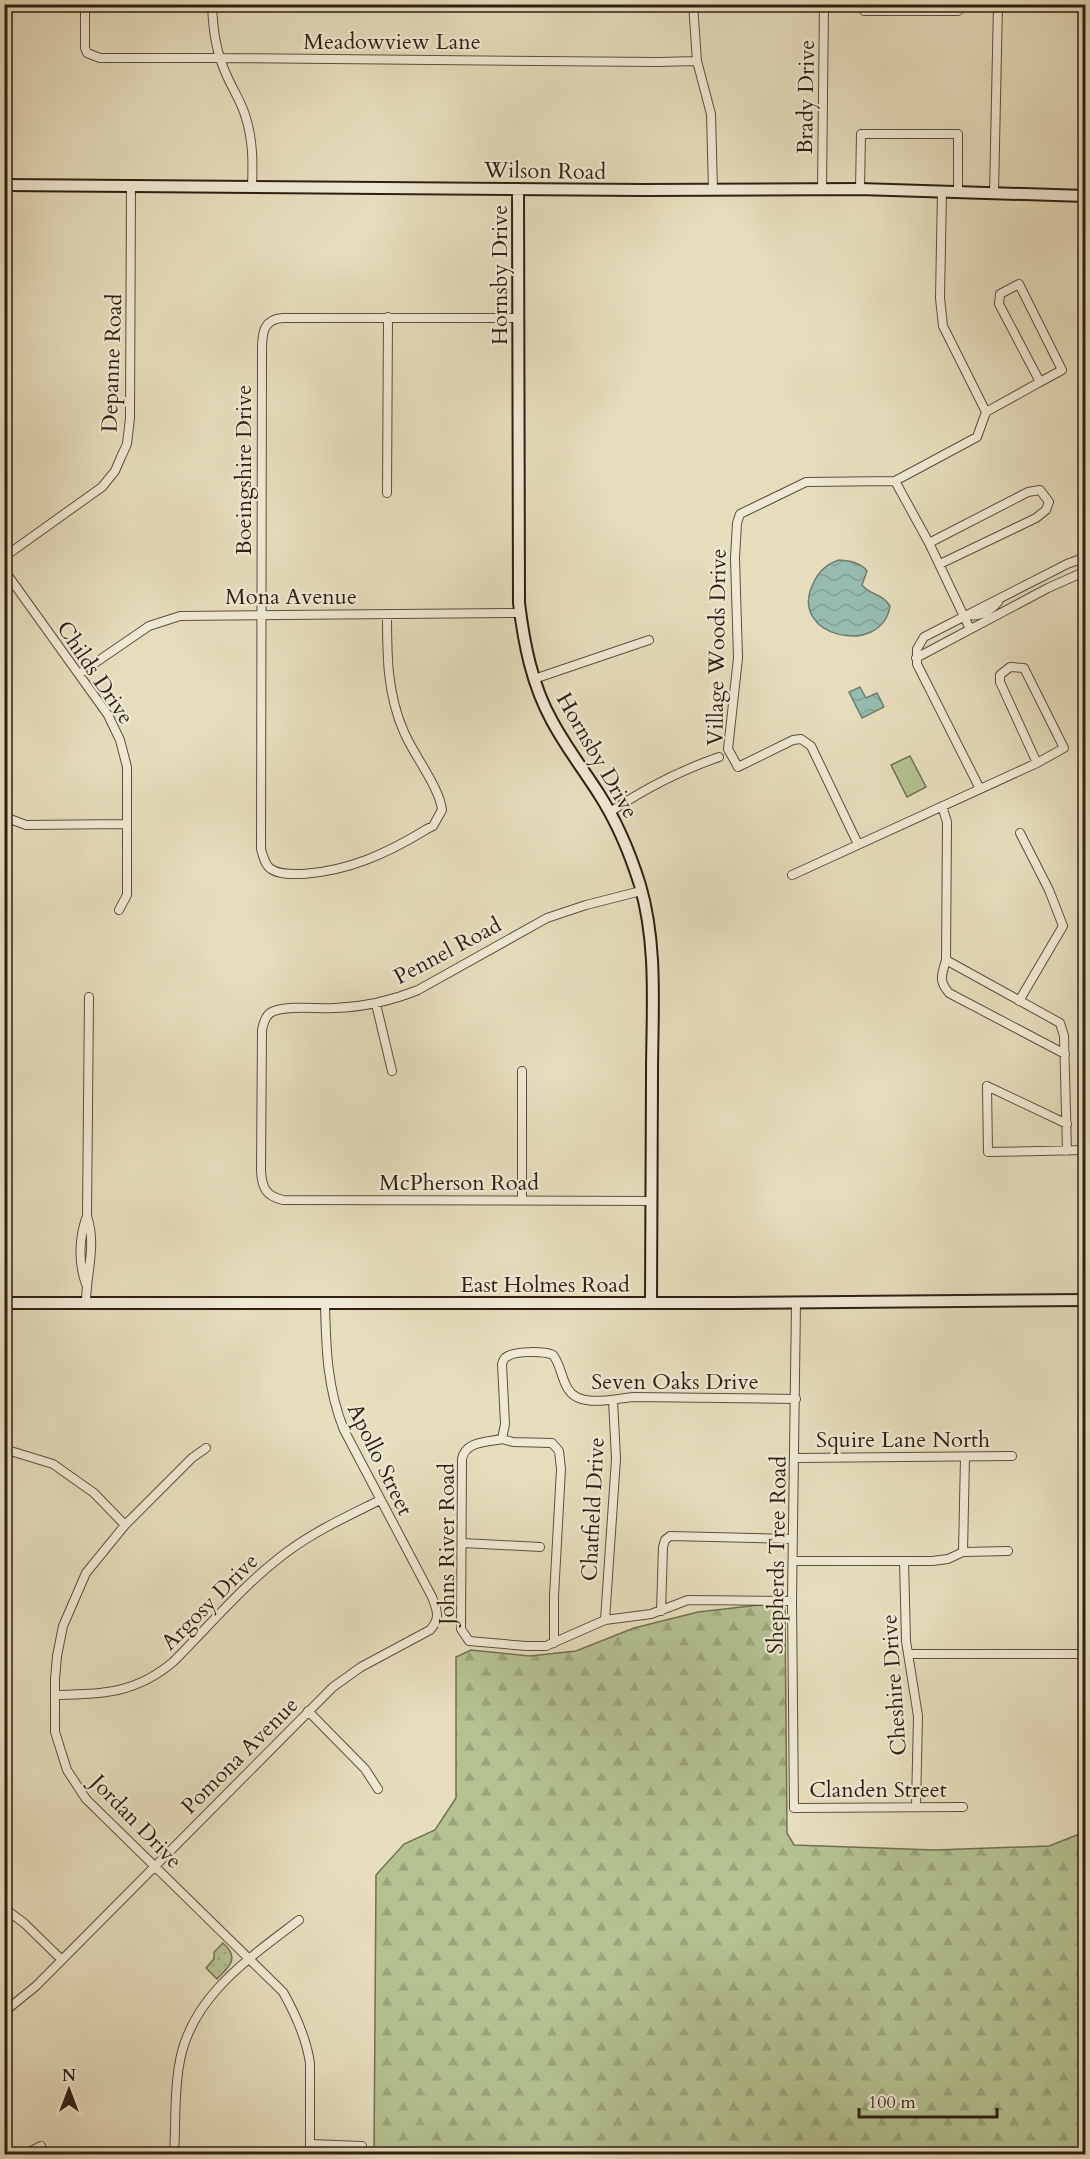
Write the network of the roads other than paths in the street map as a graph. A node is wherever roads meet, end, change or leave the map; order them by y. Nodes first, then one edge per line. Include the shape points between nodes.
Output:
1 (85, 4) edge
2 (212, 4) edge
3 (693, 4) edge
4 (824, 4) edge
5 (864, 4) edge
6 (958, 4) edge
7 (998, 4) edge
8 (219, 58) junction
9 (697, 61) junction
10 (4, 185) edge
11 (131, 185) junction
12 (252, 186) junction
13 (518, 189) junction
14 (860, 189) junction
15 (713, 190) junction
16 (822, 190) junction
17 (942, 191) junction
18 (958, 191) junction
19 (994, 193) junction
20 (1086, 196) edge
21 (388, 317) junction
22 (518, 318) junction
23 (1040, 382) junction
24 (986, 412) junction
25 (895, 481) junction
26 (387, 493) dead end
27 (929, 543) junction
28 (4, 557) edge
29 (1086, 557) edge
30 (940, 564) junction
31 (4, 570) edge
32 (1086, 571) edge
33 (520, 613) junction
34 (261, 614) junction
35 (387, 614) junction
36 (966, 616) junction
37 (970, 629) junction
38 (649, 640) dead end
39 (916, 658) junction
40 (79, 674) junction
41 (534, 679) junction
42 (719, 757) dead end
43 (1037, 763) junction
44 (980, 789) junction
45 (942, 806) junction
46 (4, 810) edge
47 (610, 812) junction
48 (127, 824) junction
49 (1020, 833) dead end
50 (858, 844) junction
51 (792, 875) dead end
52 (641, 891) junction
53 (119, 910) dead end
54 (946, 960) junction
55 (89, 997) dead end
56 (1019, 1001) junction
57 (376, 1004) junction
58 (1065, 1054) junction
59 (392, 1071) dead end
60 (522, 1071) dead end
61 (1067, 1124) junction
62 (1086, 1150) edge
63 (1067, 1151) junction
64 (267, 1194) joint
65 (522, 1200) junction
66 (652, 1201) junction
67 (1086, 1300) edge
68 (796, 1302) junction
69 (4, 1303) edge
70 (86, 1303) junction
71 (651, 1303) junction
72 (325, 1304) junction
73 (796, 1399) junction
74 (613, 1400) junction
75 (502, 1439) junction
76 (4, 1449) edge
77 (206, 1449) dead end
78 (1012, 1456) dead end
79 (965, 1457) junction
80 (795, 1458) junction
81 (380, 1500) junction
82 (125, 1525) junction
83 (793, 1539) junction
84 (463, 1543) junction
85 (540, 1547) dead end
86 (1008, 1551) dead end
87 (963, 1552) junction
88 (793, 1561) junction
89 (904, 1561) junction
90 (792, 1600) junction
91 (661, 1611) junction
92 (437, 1620) joint
93 (605, 1620) junction
94 (554, 1643) junction
95 (908, 1654) junction
96 (1086, 1654) edge
97 (55, 1695) junction
98 (308, 1711) junction
99 (378, 1789) dead end
100 (916, 1807) junction
101 (963, 1807) dead end
102 (794, 1808) joint
103 (154, 1866) junction
104 (4, 1908) edge
105 (299, 1920) dead end
106 (248, 1958) junction
107 (62, 1960) junction
108 (4, 2012) edge
109 (310, 2144) junction
110 (42, 2146) dead end
111 (362, 2146) dead end
112 (25, 2154) edge
113 (174, 2154) edge
114 (310, 2154) edge

1 - 8 street, Meadowview Lane via 87,53 100,58
2 - 8 street
3 - 9 street
4 - 16 street, Brady Drive
5 - 6 street via 864,11 958,11
7 - 19 street
8 - 9 street, Meadowview Lane
8 - 12 street via 248,124
9 - 15 street via 711,114
10 - 11 street, Wilson Road
11 - 12 street, Wilson Road
11 - 28 street, Depanne Road via 131,400 127,444 115,471 102,487
12 - 13 street, Wilson Road
13 - 15 street, Wilson Road
13 - 22 street, Hornsby Drive
14 - 16 street, Wilson Road
14 - 17 street, Wilson Road
14 - 18 street via 861,134 958,134
15 - 16 street, Wilson Road
17 - 18 street, Wilson Road
17 - 24 street via 943,326
18 - 19 street, Wilson Road
19 - 20 street, Wilson Road
21 - 22 street, Boeingshire Drive
21 - 26 street
21 - 34 street, Boeingshire Drive via 279,318 264,327
22 - 33 street, Hornsby Drive
23 - 23 street via 999,304 1000,294 1019,284 1062,370
23 - 24 street
24 - 25 street via 977,437
25 - 27 street
25 - 50 street, Village Woods Drive via 806,482 740,514 737,523 738,658 728,749 738,767 793,741 801,739 811,746
27 - 30 street
27 - 30 street via 1028,492 1040,490 1049,502 1036,518
29 - 36 street
30 - 36 street
31 - 40 street, Childs Drive
32 - 37 street
33 - 35 street, Mona Avenue
33 - 41 street, Hornsby Drive
34 - 35 street, Mona Avenue
34 - 35 street, Boeingshire Drive via 261,849 269,868 285,874 344,868 391,850 433,826 442,810 407,740 394,701 389,680
34 - 40 street, Mona Avenue via 191,614 159,621
36 - 37 street
36 - 39 street via 924,637
37 - 39 street
38 - 41 street
39 - 44 street
40 - 48 street, Childs Drive via 114,723 120,741 127,767
41 - 47 street, Hornsby Drive via 551,720
42 - 47 street via 656,783
43 - 43 street via 1000,682 1000,675 1010,667 1024,668 1064,748
43 - 44 street
44 - 45 street
45 - 50 street
45 - 54 street via 947,822
46 - 48 street via 10,819 26,825
47 - 52 street, Hornsby Drive via 626,844
48 - 53 street, Childs Drive via 127,895
49 - 56 street via 1063,926
50 - 51 street
52 - 57 street, Pennel Road via 546,918 418,990
52 - 66 street, Hornsby Drive via 652,962
54 - 56 street
54 - 58 street via 942,984 949,993
55 - 70 street via 87,1216 92,1229
56 - 58 street via 1060,1023
57 - 59 street
57 - 64 street, Pennel Road via 283,1009 265,1018 261,1171
58 - 61 street
60 - 65 street
61 - 63 street
61 - 63 street via 987,1086 988,1152
62 - 63 street
64 - 65 street, McPherson Road via 283,1200
65 - 66 street, McPherson Road
66 - 71 street, Hornsby Drive
67 - 68 street, East Holmes Road
68 - 71 street, East Holmes Road
68 - 73 street, Shepherds Tree Road
69 - 70 street, East Holmes Road
70 - 72 street, East Holmes Road
71 - 72 street, East Holmes Road
72 - 81 street, Apollo Street via 327,1369 334,1401 344,1430
73 - 74 street, Seven Oaks Drive
73 - 80 street, Shepherds Tree Road
74 - 75 street, Seven Oaks Drive via 585,1400 573,1395 558,1362 547,1352 510,1355 502,1364
74 - 93 street, Chatfield Drive via 616,1459
75 - 84 street, Johns River Road via 470,1446 463,1453
75 - 94 street, Johns River Road via 552,1443 559,1451
76 - 82 street via 52,1464 94,1493
77 - 82 street, Jordan Drive via 192,1458
78 - 79 street, Squire Lane North
79 - 80 street, Squire Lane North
79 - 87 street
80 - 83 street, Shepherds Tree Road
81 - 92 street, Apollo Street via 432,1597
81 - 97 street, Argosy Drive via 285,1554 157,1675 131,1688 109,1693
82 - 97 street, Jordan Drive via 86,1573 63,1626
83 - 88 street, Shepherds Tree Road
83 - 91 street via 670,1536 663,1547
84 - 85 street
84 - 94 street, Johns River Road via 461,1629 469,1641 526,1646
86 - 87 street
87 - 89 street via 940,1560
88 - 89 street
88 - 90 street, Shepherds Tree Road
89 - 95 street, Cheshire Drive
90 - 91 street via 696,1599
90 - 102 street, Shepherds Tree Road
91 - 93 street
92 - 98 street, Pomona Avenue via 430,1630 351,1672
93 - 94 street
95 - 96 street
95 - 100 street, Cheshire Drive via 918,1716
97 - 103 street, Jordan Drive via 56,1738 71,1777 86,1799
98 - 99 street via 365,1769
98 - 103 street, Pomona Avenue
100 - 101 street, Clanden Street
100 - 102 street, Clanden Street
103 - 106 street, Jordan Drive
103 - 107 street, Pomona Avenue
104 - 107 street
105 - 106 street
106 - 109 street, Jordan Drive via 283,1992 304,2035 310,2063
106 - 113 street via 208,1999 186,2037 178,2067
107 - 108 street, Pomona Avenue
109 - 111 street
109 - 114 street, Jordan Drive
110 - 112 street

